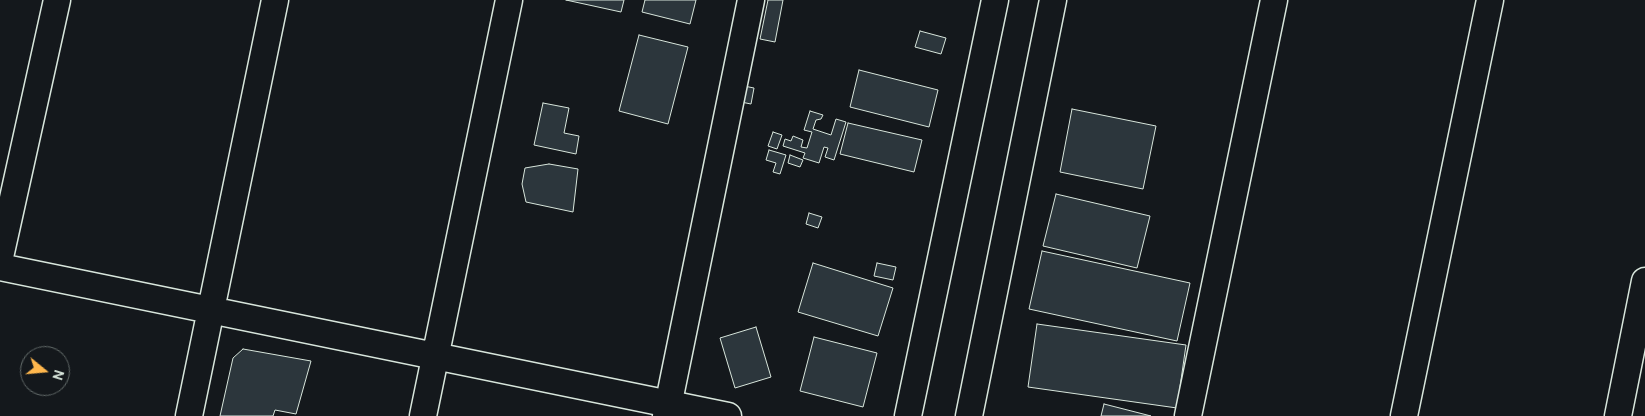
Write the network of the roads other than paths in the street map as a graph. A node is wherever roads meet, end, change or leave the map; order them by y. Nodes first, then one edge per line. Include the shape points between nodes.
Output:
1 (57, 0) edge
2 (276, 0) edge
3 (509, 0) edge
4 (751, 0) edge
5 (995, 0) edge
6 (1054, 0) edge
7 (1274, 0) edge
8 (1490, 0) edge
9 (0, 257) edge
10 (0, 267) edge
11 (1645, 282) edge
12 (211, 310) junction
13 (436, 356) junction
14 (667, 410) edge
15 (189, 416) edge
16 (423, 416) edge
17 (728, 416) edge
18 (908, 416) edge
19 (969, 416) edge
20 (1188, 416) edge
21 (1404, 416) edge
22 (1618, 416) edge

1 - 9 street
2 - 12 street
3 - 13 street
4 - 14 street
5 - 18 street
6 - 19 street
7 - 20 street
8 - 21 street
10 - 12 street
11 - 22 street
12 - 13 street
12 - 15 street
13 - 14 street
13 - 16 street
14 - 17 street

